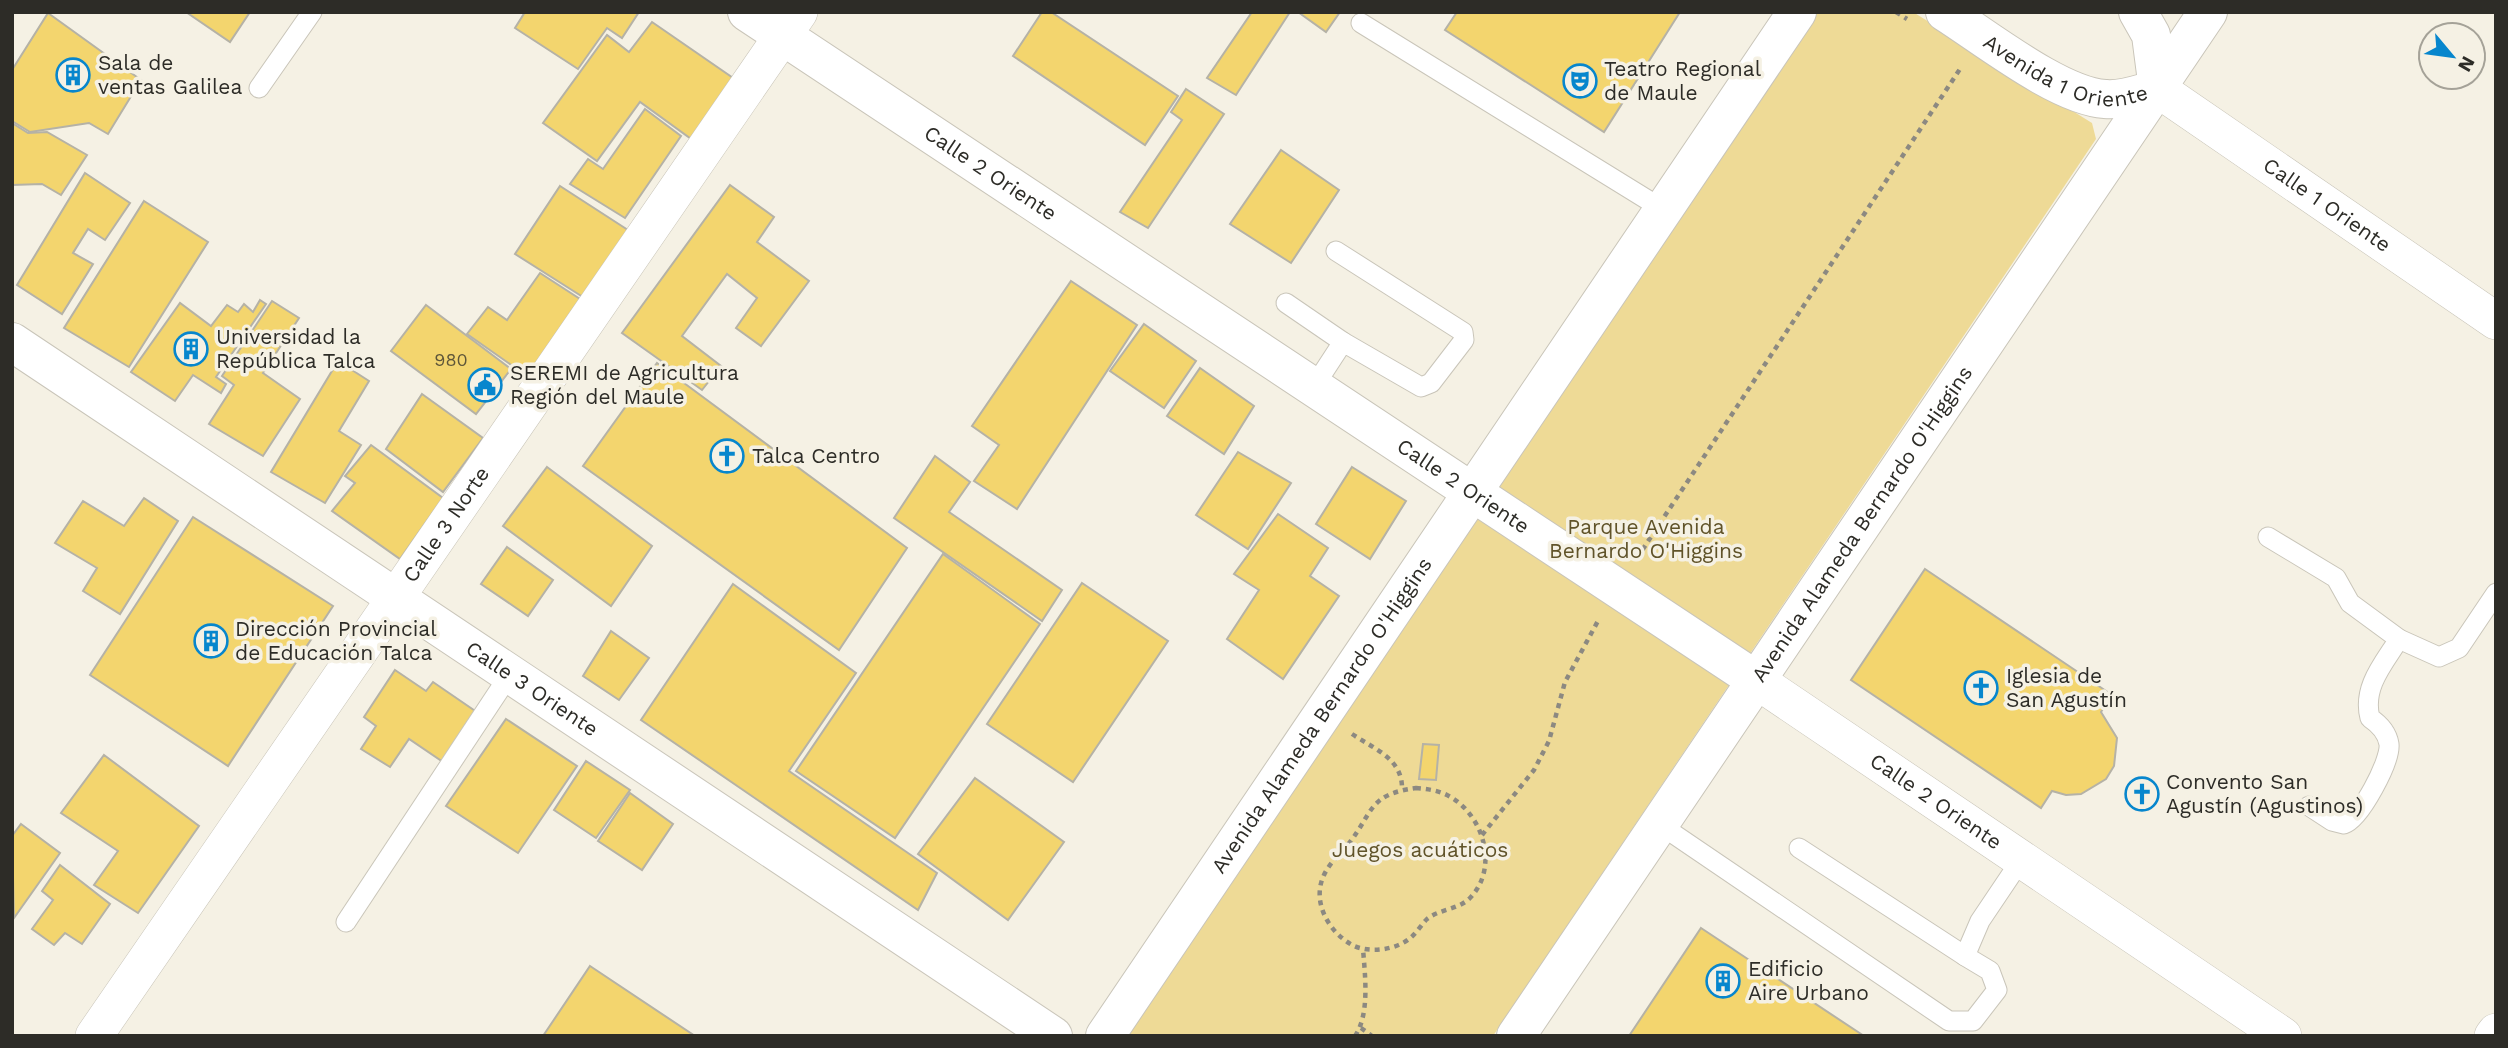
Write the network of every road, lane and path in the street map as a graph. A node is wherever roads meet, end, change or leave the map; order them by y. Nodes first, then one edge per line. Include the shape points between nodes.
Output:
1 (312, 12) edge
2 (747, 12) edge
3 (1797, 12) edge
4 (1945, 12) edge
5 (2138, 12) edge
6 (2208, 12) edge
7 (1361, 23) dead end
8 (791, 24) edge
9 (1961, 68) dead end
10 (260, 88) dead end
11 (2158, 89) junction
12 (1664, 210) junction
13 (1336, 251) dead end
14 (1286, 303) dead end
15 (2496, 321) edge
16 (12, 342) edge
17 (1343, 342) junction
18 (1313, 388) junction
19 (1473, 494) junction
20 (2268, 537) dead end
21 (1617, 589) junction
22 (2496, 593) edge
23 (396, 598) junction
24 (2399, 639) junction
25 (510, 674) junction
26 (1756, 680) junction
27 (1322, 715) junction
28 (1402, 790) junction
29 (2309, 807) dead end
30 (1659, 824) junction
31 (1482, 835) junction
32 (1799, 848) dead end
33 (2021, 860) junction
34 (346, 922) dead end
35 (1363, 949) junction
36 (1965, 956) junction
37 (1361, 1028) junction
38 (93, 1036) edge
39 (1053, 1036) edge
40 (1105, 1036) edge
41 (1355, 1036) edge
42 (1372, 1036) edge
43 (1516, 1036) edge
44 (2283, 1036) edge

1 - 10 lane
2 - 8 main road, Calle 2 Oriente
3 - 12 main road, Avenida Alameda Bernardo O'Higgins
4 - 11 main road, Avenida 1 Oriente via 2087,97 2108,100
5 - 11 main road, Avenida 1 Oriente via 2151,35
6 - 11 main road, Avenida Alameda Bernardo O'Higgins
7 - 12 lane
8 - 18 main road, Calle 2 Oriente
8 - 23 street, Calle 3 Norte
9 - 21 path
11 - 15 street, Calle 1 Oriente
11 - 26 main road, Avenida Alameda Bernardo O'Higgins
12 - 19 main road, Avenida Alameda Bernardo O'Higgins
13 - 17 lane via 1463,332 1464,340 1431,383 1421,387
14 - 17 lane
16 - 23 main road, Calle 3 Oriente
17 - 18 lane
18 - 19 main road, Calle 2 Oriente
19 - 21 main road, Calle 2 Oriente
19 - 27 main road, Avenida Alameda Bernardo O'Higgins
20 - 24 lane via 2336,578 2350,603
21 - 26 main road, Calle 2 Oriente
21 - 31 path via 1566,682 1549,741 1534,770
22 - 24 lane via 2459,648 2439,657
23 - 25 main road, Calle 3 Oriente
23 - 38 street, Calle 3 Norte
24 - 29 lane via 2368,695 2370,718 2380,725 2389,745 2387,759 2357,816 2344,824
25 - 34 lane
25 - 39 main road, Calle 3 Oriente
26 - 30 main road, Avenida Alameda Bernardo O'Higgins
26 - 33 street, Calle 2 Oriente
27 - 28 path via 1395,763 1401,771
27 - 40 main road, Avenida Alameda Bernardo O'Higgins
28 - 31 path via 1447,795 1475,820
28 - 35 path via 1375,804 1364,816 1322,878 1324,915 1335,933
30 - 36 lane via 1949,1021 1961,1023 1973,1021 1997,990 1990,971
30 - 43 main road, Avenida Alameda Bernardo O'Higgins
31 - 35 path via 1485,864 1469,898 1428,919 1405,942
32 - 36 lane
33 - 36 lane via 1980,921
33 - 44 street, Calle 2 Oriente
35 - 37 path
37 - 41 path
37 - 42 path

